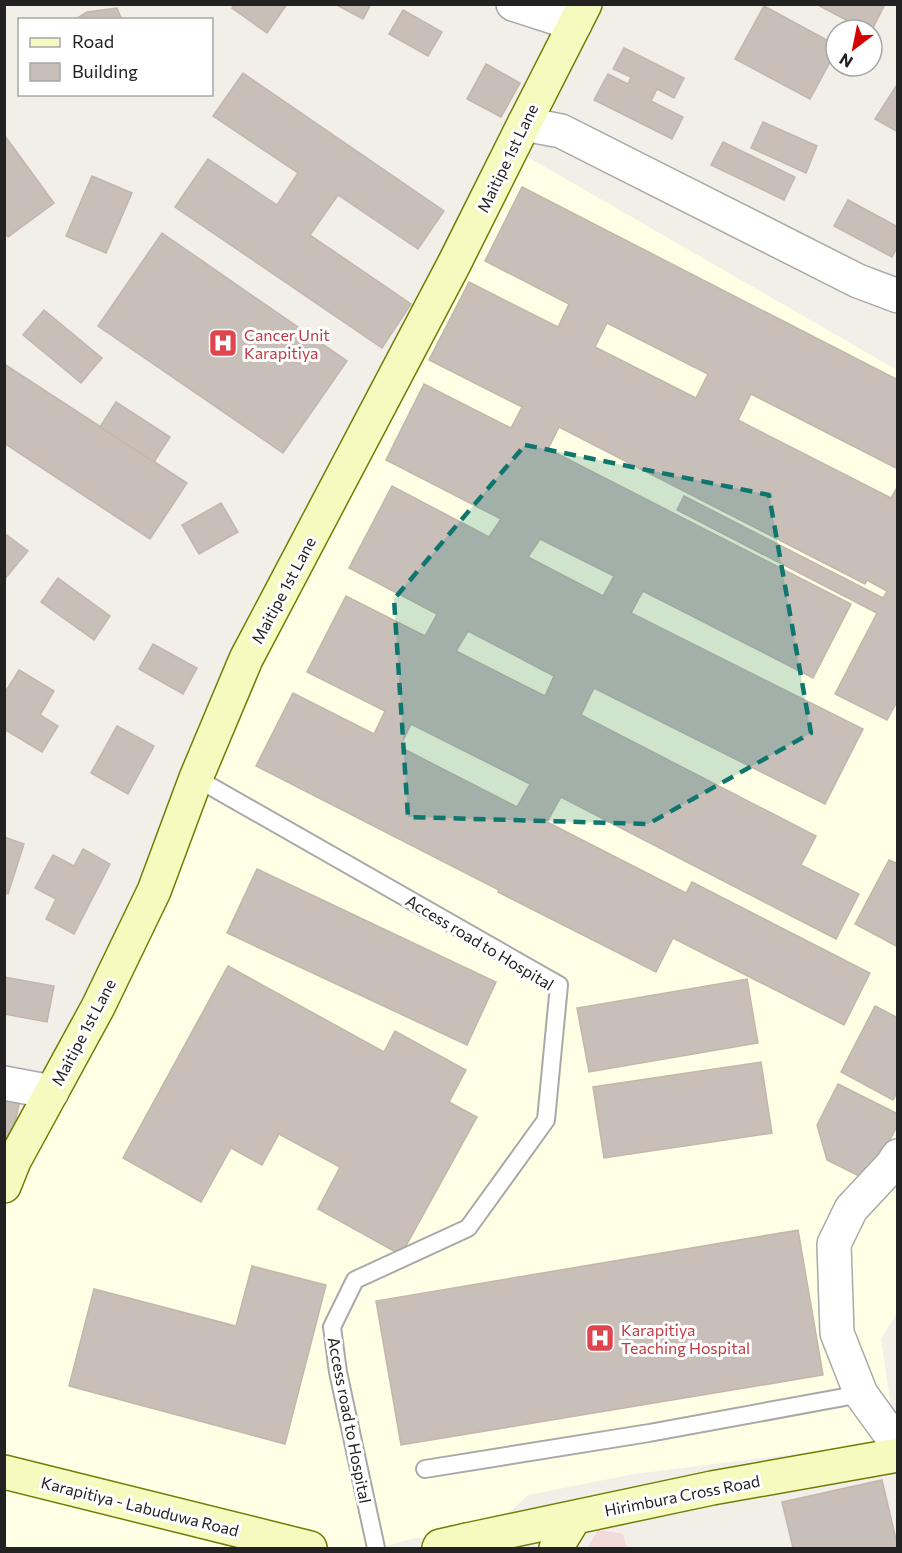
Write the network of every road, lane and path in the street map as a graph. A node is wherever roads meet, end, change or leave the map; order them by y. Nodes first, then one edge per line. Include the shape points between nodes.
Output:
1 (513, 4) edge
2 (580, 14) edge
3 (524, 124) junction
4 (897, 296) edge
5 (196, 778) junction
6 (4, 1083) edge
7 (52, 1092) junction
8 (897, 1156) edge
9 (4, 1186) edge
10 (861, 1394) junction
11 (897, 1445) edge
12 (897, 1455) edge
13 (425, 1469) dead end
14 (4, 1472) edge
15 (571, 1529) edge
16 (257, 1542) edge
17 (450, 1546) edge
18 (309, 1548) edge
19 (376, 1548) edge
20 (532, 1548) edge

1 - 2 street
2 - 3 street, Maitipe 1st Lane
3 - 4 street via 561,130 858,281
3 - 5 street, Maitipe 1st Lane via 246,659
5 - 7 street, Maitipe 1st Lane via 154,891
5 - 19 lane, Access road to Hospital via 559,985 546,1119 468,1228 355,1280 332,1327
6 - 7 street
7 - 9 street, Maitipe 1st Lane
8 - 10 street via 851,1209 834,1244 837,1333
10 - 11 street
10 - 13 lane
12 - 15 street, Hirimbura Cross Road via 712,1488
14 - 16 street, Karapitiya - Labuduwa Road
15 - 17 street, Hirimbura Cross Road
15 - 20 street
16 - 18 street, Karapitiya - Labuduwa Road

